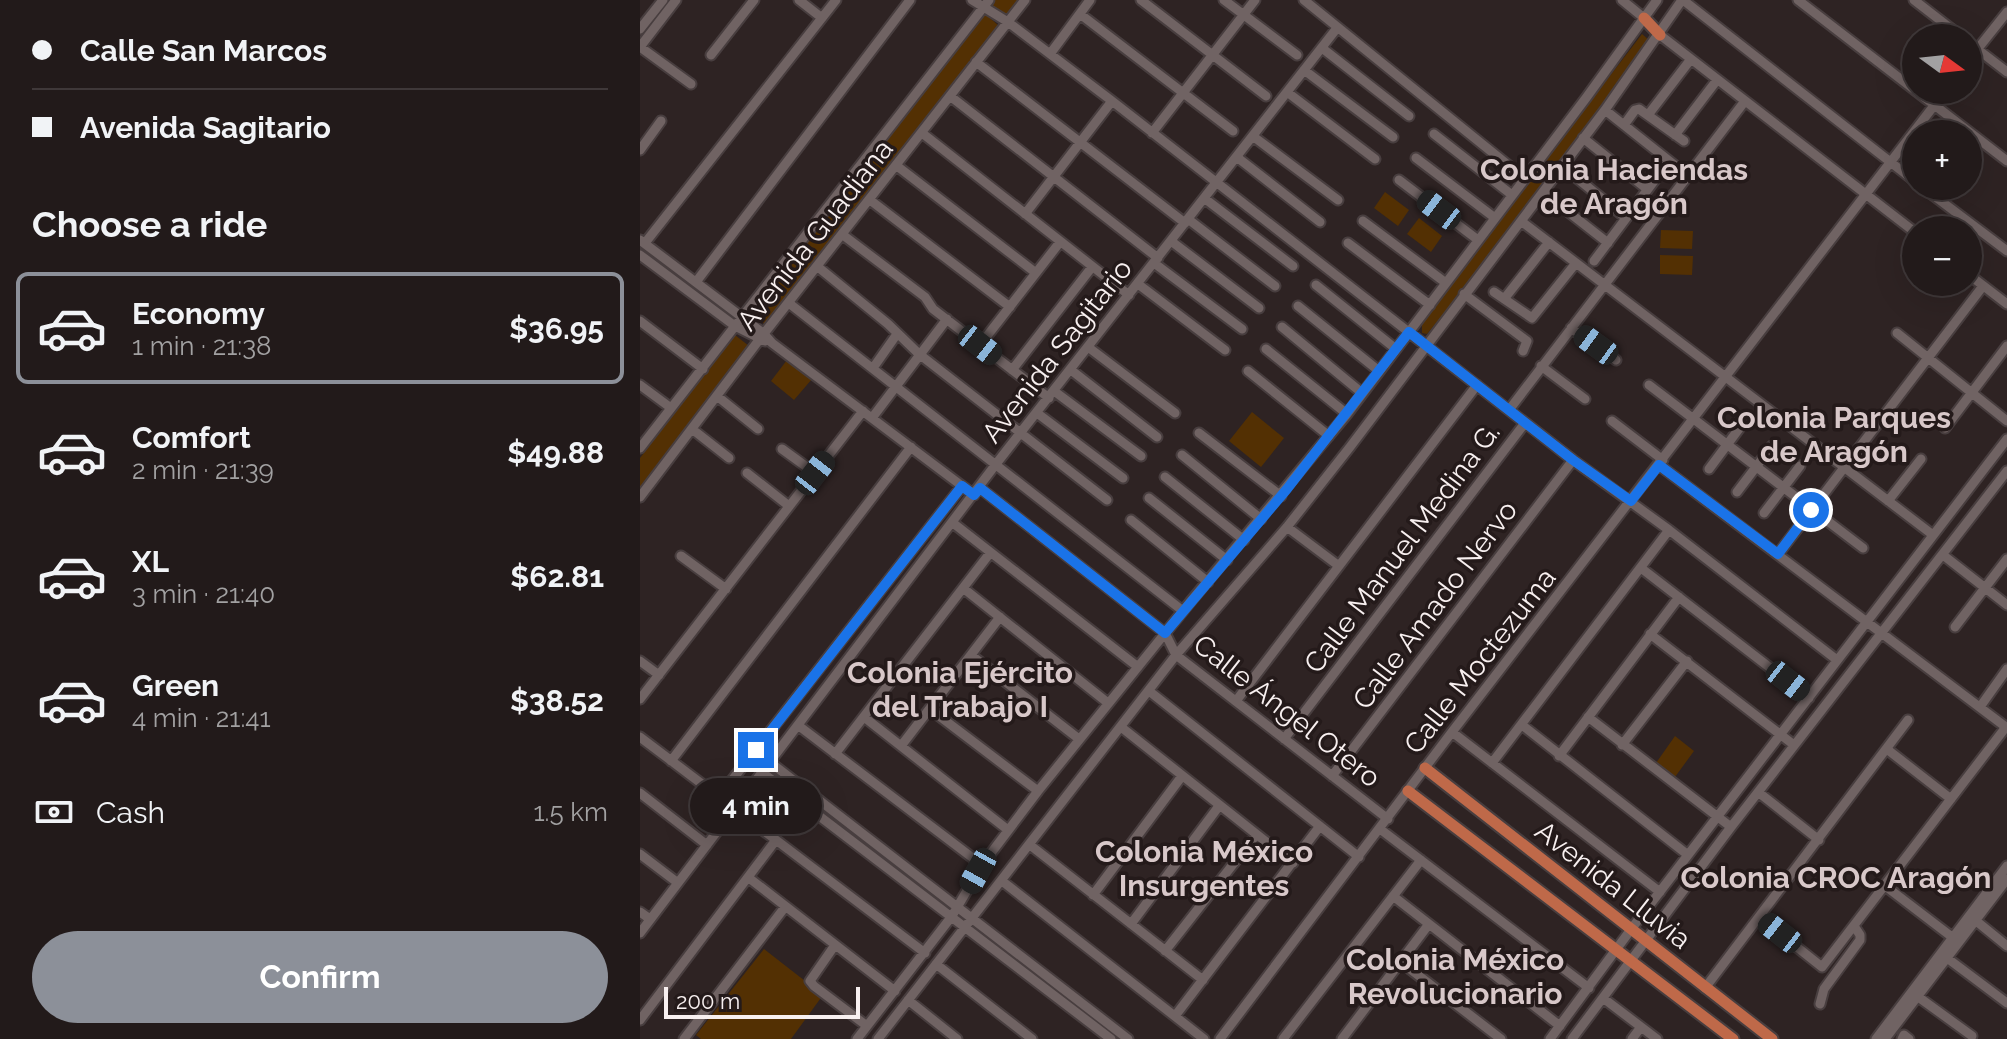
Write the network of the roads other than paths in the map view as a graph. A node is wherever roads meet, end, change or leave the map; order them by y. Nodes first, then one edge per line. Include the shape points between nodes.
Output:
1 (663, 0) edge
2 (676, 0) edge
3 (754, 0) edge
4 (799, 0) edge
5 (836, 0) edge
6 (910, 0) edge
7 (972, 0) edge
8 (1025, 0) edge
9 (1090, 0) edge
10 (1141, 0) edge
11 (1224, 0) edge
12 (1255, 0) edge
13 (1304, 0) edge
14 (1622, 0) edge
15 (1657, 0) edge
16 (1683, 0) edge
17 (1798, 0) edge
18 (1914, 0) edge
19 (986, 4) edge
20 (2007, 12) edge
21 (1080, 14) junction
22 (1243, 15) junction
23 (822, 18) junction
24 (1644, 18) junction
25 (1008, 22) junction
26 (1945, 24) edge
27 (1337, 28) junction
28 (640, 29) edge
29 (1660, 35) junction
30 (1982, 43) edge
31 (640, 47) edge
32 (1322, 48) junction
33 (1982, 53) edge
34 (1050, 54) junction
35 (711, 55) dead end
36 (1212, 55) junction
37 (1297, 55) dead end
38 (1691, 59) junction
39 (976, 62) junction
40 (1304, 70) junction
41 (2007, 72) edge
42 (1717, 80) junction
43 (691, 84) dead end
44 (1287, 92) junction
45 (1183, 94) junction
46 (950, 96) junction
47 (1266, 96) dead end
48 (1112, 101) junction
49 (1745, 101) junction
50 (1934, 106) junction
51 (1605, 110) junction
52 (1648, 115) junction
53 (1409, 116) dead end
54 (661, 121) dead end
55 (1624, 125) junction
56 (1233, 131) dead end
57 (922, 133) junction
58 (1152, 133) junction
59 (1434, 134) dead end
60 (1254, 137) junction
61 (1393, 137) dead end
62 (1583, 138) junction
63 (1080, 141) junction
64 (640, 150) edge
65 (1238, 158) junction
66 (1416, 158) dead end
67 (1375, 159) dead end
68 (1669, 161) junction
69 (2007, 161) edge
70 (1891, 163) junction
71 (897, 166) junction
72 (1562, 166) junction
73 (1902, 171) edge
74 (1687, 175) junction
75 (1053, 176) junction
76 (1524, 178) junction
77 (1399, 180) dead end
78 (1217, 183) junction
79 (1647, 189) junction
80 (1543, 192) junction
81 (1512, 195) junction
82 (1866, 195) junction
83 (1204, 198) junction
84 (870, 200) junction
85 (1338, 200) dead end
86 (1940, 200) edge
87 (1025, 214) junction
88 (1495, 218) junction
89 (1626, 218) junction
90 (1187, 221) junction
91 (1363, 221) dead end
92 (1521, 221) junction
93 (1320, 222) dead end
94 (1902, 222) edge
95 (843, 235) junction
96 (1478, 240) junction
97 (1171, 241) junction
98 (642, 242) edge
99 (1060, 242) junction
100 (1549, 242) junction
101 (1348, 243) dead end
102 (1608, 243) junction
103 (2007, 251) edge
104 (640, 255) edge
105 (1156, 260) junction
106 (1594, 261) dead end
107 (1576, 263) junction
108 (1293, 266) dead end
109 (818, 267) junction
110 (1092, 267) junction
111 (1036, 273) junction
112 (696, 282) junction
113 (1446, 283) junction
114 (1138, 284) junction
115 (1604, 284) junction
116 (1316, 285) dead end
117 (1275, 286) dead end
118 (1983, 286) joint
119 (1494, 292) dead end
120 (1464, 294) junction
121 (1129, 295) junction
122 (1504, 299) junction
123 (790, 304) junction
124 (2007, 304) edge
125 (1430, 305) junction
126 (1298, 306) dead end
127 (1010, 307) junction
128 (1259, 308) dead end
129 (947, 319) junction
130 (640, 321) edge
131 (738, 322) junction
132 (1282, 327) dead end
133 (1571, 328) junction
134 (1242, 329) dead end
135 (1409, 332) junction
136 (1897, 333) dead end
137 (897, 334) junction
138 (762, 337) junction
139 (1426, 344) junction
140 (980, 345) junction
141 (2007, 346) edge
142 (1088, 347) junction
143 (1266, 349) dead end
144 (1396, 349) junction
145 (1225, 350) dead end
146 (1523, 351) dead end
147 (919, 354) junction
148 (1927, 359) junction
149 (1616, 360) dead end
150 (1541, 366) junction
151 (873, 368) junction
152 (703, 369) junction
153 (1012, 370) junction
154 (1071, 370) junction
155 (1248, 371) dead end
156 (1379, 371) junction
157 (1726, 377) junction
158 (640, 385) edge
159 (896, 385) junction
160 (1477, 385) junction
161 (1649, 385) dead end
162 (1971, 392) junction
163 (1362, 393) junction
164 (1051, 394) junction
165 (717, 396) junction
166 (1585, 399) dead end
167 (671, 408) junction
168 (1509, 410) junction
169 (863, 411) junction
170 (1037, 413) junction
171 (1175, 413) dead end
172 (1347, 414) junction
173 (872, 418) junction
174 (1693, 420) junction
175 (1612, 421) dead end
176 (2007, 421) edge
177 (1525, 423) junction
178 (1741, 426) dead end
179 (1945, 428) dead end
180 (692, 429) junction
181 (758, 429) dead end
182 (1022, 432) junction
183 (1199, 433) dead end
184 (1329, 436) junction
185 (1157, 437) dead end
186 (2007, 439) edge
187 (1727, 445) junction
188 (1772, 446) dead end
189 (911, 447) junction
190 (640, 448) edge
191 (782, 449) dead end
192 (1182, 455) dead end
193 (1141, 456) dead end
194 (729, 458) dead end
195 (1921, 459) dead end
196 (1573, 460) junction
197 (1661, 462) junction
198 (996, 464) junction
199 (1800, 466) dead end
200 (1845, 467) junction
201 (1756, 468) junction
202 (1709, 469) dead end
203 (747, 473) dead end
204 (815, 473) junction
205 (1165, 477) dead end
206 (1123, 478) dead end
207 (2005, 478) edge
208 (962, 486) junction
209 (1783, 488) junction
210 (977, 492) junction
211 (1737, 492) dead end
212 (1281, 496) junction
213 (640, 497) edge
214 (1149, 498) dead end
215 (1107, 500) dead end
216 (1631, 501) junction
217 (1888, 501) junction
218 (789, 506) junction
219 (1811, 510) junction
220 (1764, 513) dead end
221 (1261, 519) junction
222 (1131, 520) dead end
223 (953, 523) junction
224 (1287, 527) junction
225 (1669, 530) junction
226 (1933, 535) junction
227 (1244, 540) junction
228 (1863, 548) dead end
229 (990, 553) junction
230 (1778, 554) junction
231 (1943, 555) junction
232 (681, 556) dead end
233 (2007, 559) edge
234 (1227, 560) junction
235 (1339, 566) junction
236 (1641, 568) junction
237 (1208, 582) junction
238 (963, 588) junction
239 (726, 589) junction
240 (1985, 589) junction
241 (1679, 597) junction
242 (2007, 605) edge
243 (1183, 611) junction
244 (1000, 617) junction
245 (1867, 621) junction
246 (1955, 627) dead end
247 (1165, 633) junction
248 (1882, 633) junction
249 (1650, 634) junction
250 (971, 655) junction
251 (1176, 655) junction
252 (1837, 660) junction
253 (640, 661) edge
254 (1687, 661) junction
255 (1138, 667) junction
256 (2007, 669) edge
257 (659, 675) junction
258 (1149, 691) junction
259 (1809, 698) junction
260 (640, 699) edge
261 (1236, 701) junction
262 (1108, 703) junction
263 (1980, 707) junction
264 (930, 709) junction
265 (864, 717) junction
266 (1588, 717) junction
267 (1908, 720) dead end
268 (1522, 725) junction
269 (799, 726) junction
270 (1121, 727) junction
271 (2006, 728) edge
272 (1452, 732) junction
273 (1782, 734) junction
274 (640, 737) edge
275 (1079, 739) junction
276 (1284, 739) junction
277 (1622, 745) junction
278 (1794, 745) junction
279 (901, 746) junction
280 (1888, 750) junction
281 (835, 754) junction
282 (1559, 756) junction
283 (671, 761) junction
284 (771, 763) junction
285 (1492, 763) junction
286 (1425, 768) junction
287 (763, 773) junction
288 (1182, 776) junction
289 (1332, 776) junction
290 (1038, 791) junction
291 (1408, 791) junction
292 (1758, 792) junction
293 (640, 793) edge
294 (718, 798) junction
295 (1951, 799) junction
296 (1219, 806) junction
297 (734, 810) junction
298 (1718, 817) junction
299 (1388, 819) junction
300 (1320, 826) junction
301 (1731, 827) junction
302 (1380, 829) junction
303 (1008, 830) junction
304 (1256, 835) junction
305 (776, 840) junction
306 (1819, 840) junction
307 (707, 845) junction
308 (1030, 845) junction
309 (640, 854) edge
310 (1688, 855) junction
311 (1359, 857) junction
312 (1421, 860) junction
313 (1293, 863) junction
314 (982, 865) junction
315 (2007, 866) edge
316 (749, 878) junction
317 (1002, 881) junction
318 (2004, 881) edge
319 (678, 883) junction
320 (1884, 885) junction
321 (1660, 892) junction
322 (1093, 895) junction
323 (1393, 896) junction
324 (785, 907) junction
325 (640, 912) edge
326 (955, 912) junction
327 (1759, 917) junction
328 (650, 919) junction
329 (1975, 920) junction
330 (970, 923) junction
331 (1131, 924) junction
332 (1429, 924) junction
333 (1854, 926) junction
334 (1632, 928) junction
335 (640, 933) edge
336 (1952, 937) junction
337 (1647, 940) junction
338 (835, 945) junction
339 (2007, 946) edge
340 (1165, 951) junction
341 (1617, 951) junction
342 (925, 953) junction
343 (1947, 958) junction
344 (1632, 961) junction
345 (1401, 962) junction
346 (936, 964) junction
347 (1822, 967) junction
348 (1203, 980) junction
349 (1830, 980) junction
350 (1589, 988) junction
351 (1705, 988) junction
352 (895, 991) junction
353 (1917, 996) junction
354 (1603, 998) junction
355 (908, 1000) junction
356 (2007, 1003) edge
357 (1820, 1004) dead end
358 (1175, 1016) junction
359 (640, 1020) edge
360 (867, 1026) junction
361 (1560, 1026) junction
362 (1641, 1027) junction
363 (1345, 1035) edge
364 (1972, 1036) dead end
365 (684, 1039) edge
366 (857, 1039) edge
367 (879, 1039) edge
368 (957, 1039) edge
369 (1032, 1039) edge
370 (1111, 1039) edge
371 (1128, 1039) edge
372 (1204, 1039) edge
373 (1220, 1039) edge
374 (1283, 1039) edge
375 (1359, 1039) edge
376 (1501, 1039) edge
377 (1550, 1039) edge
378 (1572, 1039) edge
379 (1632, 1039) edge
380 (1657, 1039) edge
381 (1733, 1039) edge
382 (1772, 1039) edge
383 (1876, 1039) edge
384 (1885, 1039) edge

1 - 28 street
2 - 31 street
3 - 35 street
4 - 23 street
5 - 23 street
6 - 112 street
7 - 19 street
8 - 25 street, Avenida Guadiana
9 - 21 street
10 - 36 street
11 - 22 street
12 - 22 street
13 - 27 street
14 - 24 street
15 - 24 street
16 - 29 street
16 - 70 street
17 - 50 street
18 - 26 street
19 - 25 street
19 - 131 street, Avenida Guadiana
20 - 30 street
21 - 34 street
21 - 45 street
22 - 36 street
22 - 37 street
23 - 98 street
24 - 29 main road
24 - 76 street
25 - 34 street
25 - 39 street, Avenida Guadiana
27 - 32 street, Avenida Sagitario
27 - 76 street
29 - 38 street
29 - 51 street
31 - 43 street
32 - 40 street, Avenida Sagitario
32 - 53 street
33 - 41 street
34 - 48 street
36 - 45 street
36 - 47 street
38 - 42 street
38 - 52 street
39 - 46 street, Avenida Guadiana
39 - 63 street
40 - 44 street, Avenida Sagitario
40 - 61 street
42 - 49 street
42 - 52 street via 1679,138
44 - 60 street, Avenida Sagitario
44 - 67 street
45 - 56 street
45 - 58 street
46 - 57 street, Avenida Guadiana
46 - 75 street
48 - 58 street
48 - 63 street
49 - 74 street
49 - 82 street
50 - 69 street
50 - 70 street, Calle Moctezuma
51 - 55 street
51 - 62 street
52 - 55 street via 1638,109
54 - 64 street
55 - 68 street
57 - 71 street, Avenida Guadiana
57 - 87 street
58 - 78 street
59 - 81 street
60 - 65 street, Avenida Sagitario
60 - 85 street
62 - 72 street
62 - 79 street
63 - 75 street
63 - 90 street
65 - 78 street, Avenida Sagitario
65 - 93 street
66 - 88 street
68 - 74 street
68 - 79 street
70 - 73 street
70 - 82 street, Calle Moctezuma
71 - 84 street, Avenida Guadiana
71 - 111 street
72 - 80 street
72 - 89 street
74 - 115 street
75 - 87 street
75 - 105 street
76 - 81 street
77 - 96 street
78 - 83 street, Avenida Sagitario
78 - 135 street
79 - 89 street
80 - 92 street
80 - 102 street
81 - 88 street
82 - 94 street
82 - 157 street, Calle Moctezuma
83 - 90 street, Avenida Sagitario
83 - 108 street
84 - 95 street, Avenida Guadiana
84 - 127 street
86 - 103 street
87 - 99 street
88 - 96 street
89 - 102 street
90 - 97 street, Avenida Sagitario
90 - 117 street
91 - 113 street
92 - 100 street
92 - 120 street
95 - 109 street, Avenida Guadiana
95 - 129 street
96 - 113 street
97 - 105 street, Avenida Sagitario
97 - 128 street
98 - 112 street
99 - 110 street
99 - 111 street
100 - 107 street
100 - 122 street
101 - 125 street
102 - 106 street
104 - 131 street
105 - 114 street, Avenida Sagitario
105 - 134 street
107 - 115 street
107 - 122 street via 1532,318
109 - 123 street, Avenida Guadiana
109 - 137 street
110 - 121 street
110 - 153 street
111 - 127 street
112 - 131 street
113 - 125 street
114 - 121 street, Avenida Sagitario
114 - 145 street
115 - 133 street
115 - 157 street
116 - 144 street
118 - 124 street
118 - 148 street
119 - 122 street
120 - 139 street
120 - 146 street via 1526,340
121 - 142 street, Avenida Sagitario
123 - 138 street, Avenida Guadiana
123 - 151 street
125 - 135 street
126 - 156 street
127 - 140 street
129 - 140 street
129 - 147 street
130 - 152 street
131 - 138 street
131 - 152 street, Avenida Guadiana
132 - 163 street
133 - 149 street
133 - 150 street
135 - 139 street
135 - 144 street
136 - 148 street
137 - 147 street
137 - 151 street
138 - 165 street, Avenida Guadiana
138 - 169 street
139 - 160 street
139 - 224 street
140 - 153 street
141 - 162 street
142 - 154 street, Avenida Sagitario
142 - 171 street
143 - 172 street
144 - 156 street
147 - 159 street
147 - 182 street
148 - 162 street
148 - 200 street
150 - 166 street
150 - 168 street
151 - 159 street
152 - 167 street, Avenida Guadiana
153 - 164 street
154 - 164 street, Avenida Sagitario
154 - 185 street
155 - 184 street
156 - 163 street
157 - 174 street, Calle Moctezuma
157 - 200 street
158 - 167 street
159 - 173 street
159 - 198 street
160 - 168 street
160 - 235 street
161 - 174 street
162 - 176 street
162 - 179 street
163 - 172 street
164 - 170 street, Avenida Sagitario
164 - 193 street
165 - 180 street, Avenida Guadiana
165 - 181 street
167 - 190 street, Avenida Guadiana
168 - 177 street
169 - 173 street
169 - 204 street
170 - 182 street, Avenida Sagitario
170 - 206 street
172 - 184 street
173 - 189 street
174 - 187 street
174 - 197 street, Calle Moctezuma
175 - 197 street
177 - 196 street
177 - 276 street, Calle Manuel Medina G.
178 - 187 street
180 - 194 street
180 - 213 street, Avenida Guadiana
182 - 198 street, Avenida Sagitario
182 - 215 street
183 - 212 street
184 - 212 street
186 - 226 street
187 - 201 street
187 - 202 street
188 - 201 street
189 - 208 street
189 - 283 street
191 - 204 street
192 - 221 street
195 - 217 street
196 - 216 street
196 - 289 street, Calle Amado Nervo
197 - 216 street, Calle Moctezuma
197 - 230 street
198 - 210 street, Avenida Sagitario
198 - 243 street
199 - 209 street
200 - 217 street
200 - 219 street
201 - 209 street
201 - 211 street
203 - 218 street
204 - 218 street
205 - 227 street
207 - 231 street
208 - 210 street
208 - 294 street
209 - 219 street
209 - 220 street
210 - 223 street, Avenida Sagitario
210 - 247 street
212 - 221 street
214 - 234 street
216 - 225 street
216 - 272 street, Calle Moctezuma
217 - 226 street
218 - 239 street
219 - 228 street
219 - 230 street
221 - 227 street
222 - 237 street
223 - 229 street
223 - 269 street, Avenida Sagitario
224 - 235 street
224 - 251 street
225 - 236 street
225 - 252 street
226 - 245 street
227 - 234 street
229 - 238 street
229 - 255 street
230 - 245 street
231 - 240 street
231 - 248 street
232 - 239 street
233 - 240 street
234 - 237 street
235 - 261 street
236 - 241 street
236 - 268 street
237 - 243 street
238 - 244 street
238 - 265 street
239 - 257 street
240 - 242 street
240 - 246 street
241 - 249 street
241 - 259 street
243 - 247 street
244 - 250 street
244 - 262 street
245 - 248 street
245 - 252 street
247 - 251 street, Calle Ángel Otero
247 - 255 street
248 - 263 street
248 - 278 street
249 - 254 street
249 - 266 street
250 - 264 street
250 - 275 street
251 - 258 street
251 - 261 street, Calle Ángel Otero
252 - 259 street
253 - 257 street
254 - 273 street
254 - 277 street
255 - 262 street
256 - 263 street
257 - 260 street
258 - 270 street
258 - 300 street
259 - 273 street
261 - 276 street, Calle Ángel Otero
262 - 275 street
263 - 271 street
264 - 279 street
264 - 290 street
265 - 279 street
265 - 281 street
266 - 277 street
266 - 282 street
267 - 280 street
268 - 282 street
268 - 285 street
269 - 281 street
269 - 284 street, Avenida Sagitario
270 - 288 street
270 - 308 street
271 - 295 street
272 - 285 street
272 - 286 street, Calle Moctezuma
273 - 278 street
273 - 298 street
274 - 283 street
275 - 290 street
276 - 289 street, Calle Ángel Otero
277 - 298 street
278 - 292 street
279 - 303 street
280 - 295 street
280 - 306 street
281 - 314 street
282 - 310 street
283 - 294 street
284 - 287 street, Avenida Sagitario
284 - 326 street
285 - 321 street
286 - 291 street, Calle Moctezuma
286 - 334 main road, Avenida Lluvia
287 - 297 street, Avenida Sagitario
287 - 326 street
288 - 296 street
288 - 322 street
289 - 299 street, Calle Ángel Otero
290 - 303 street
291 - 299 street, Calle Moctezuma
291 - 341 main road
292 - 301 street
292 - 306 street
293 - 307 street
294 - 297 street
295 - 320 street
296 - 304 street
296 - 331 street
297 - 305 street
297 - 307 street, Avenida Sagitario
298 - 301 street
298 - 310 street
299 - 302 street, Calle Moctezuma
300 - 311 street
300 - 313 street
301 - 337 street
302 - 311 street, Calle Moctezuma
302 - 312 street
303 - 314 street
304 - 313 street
304 - 340 street
305 - 316 street
305 - 342 street
306 - 327 street
307 - 319 street, Avenida Sagitario
308 - 317 street
308 - 322 street
309 - 319 street
310 - 321 street
311 - 373 street, Calle Moctezuma
312 - 323 street
312 - 350 street
313 - 348 street
314 - 326 street
315 - 318 street
316 - 324 street
316 - 359 street
317 - 330 street
317 - 358 street
318 - 329 street
318 - 336 street
319 - 328 street, Avenida Sagitario
320 - 333 street
320 - 336 street
321 - 334 street
322 - 331 street
323 - 332 street
323 - 374 street
324 - 338 street
324 - 365 street
325 - 328 street
326 - 330 street
326 - 342 street
327 - 347 street
327 - 351 street
328 - 335 street, Avenida Sagitario
329 - 339 street
329 - 343 street
330 - 346 street
330 - 370 street
330 - 371 street
331 - 340 street
332 - 345 street
332 - 361 street
333 - 347 street
333 - 349 street via 1860,940
334 - 337 main road, Avenida Lluvia
334 - 341 street
336 - 383 street
337 - 344 street
337 - 351 main road, Avenida Lluvia
338 - 352 street
338 - 360 street via 810,981
340 - 348 street
341 - 344 main road
341 - 350 street
342 - 352 street
343 - 353 street
343 - 356 street
344 - 354 street
344 - 381 main road
345 - 363 street
345 - 376 street
346 - 355 street
346 - 369 street
347 - 349 street
348 - 358 street
349 - 357 street
350 - 361 street
351 - 382 main road, Avenida Lluvia
352 - 360 street
353 - 364 street
353 - 384 street
354 - 362 street
354 - 378 street
355 - 367 street
355 - 368 street
358 - 372 street
360 - 366 street
361 - 377 street
362 - 379 street
362 - 380 street
363 - 375 street

